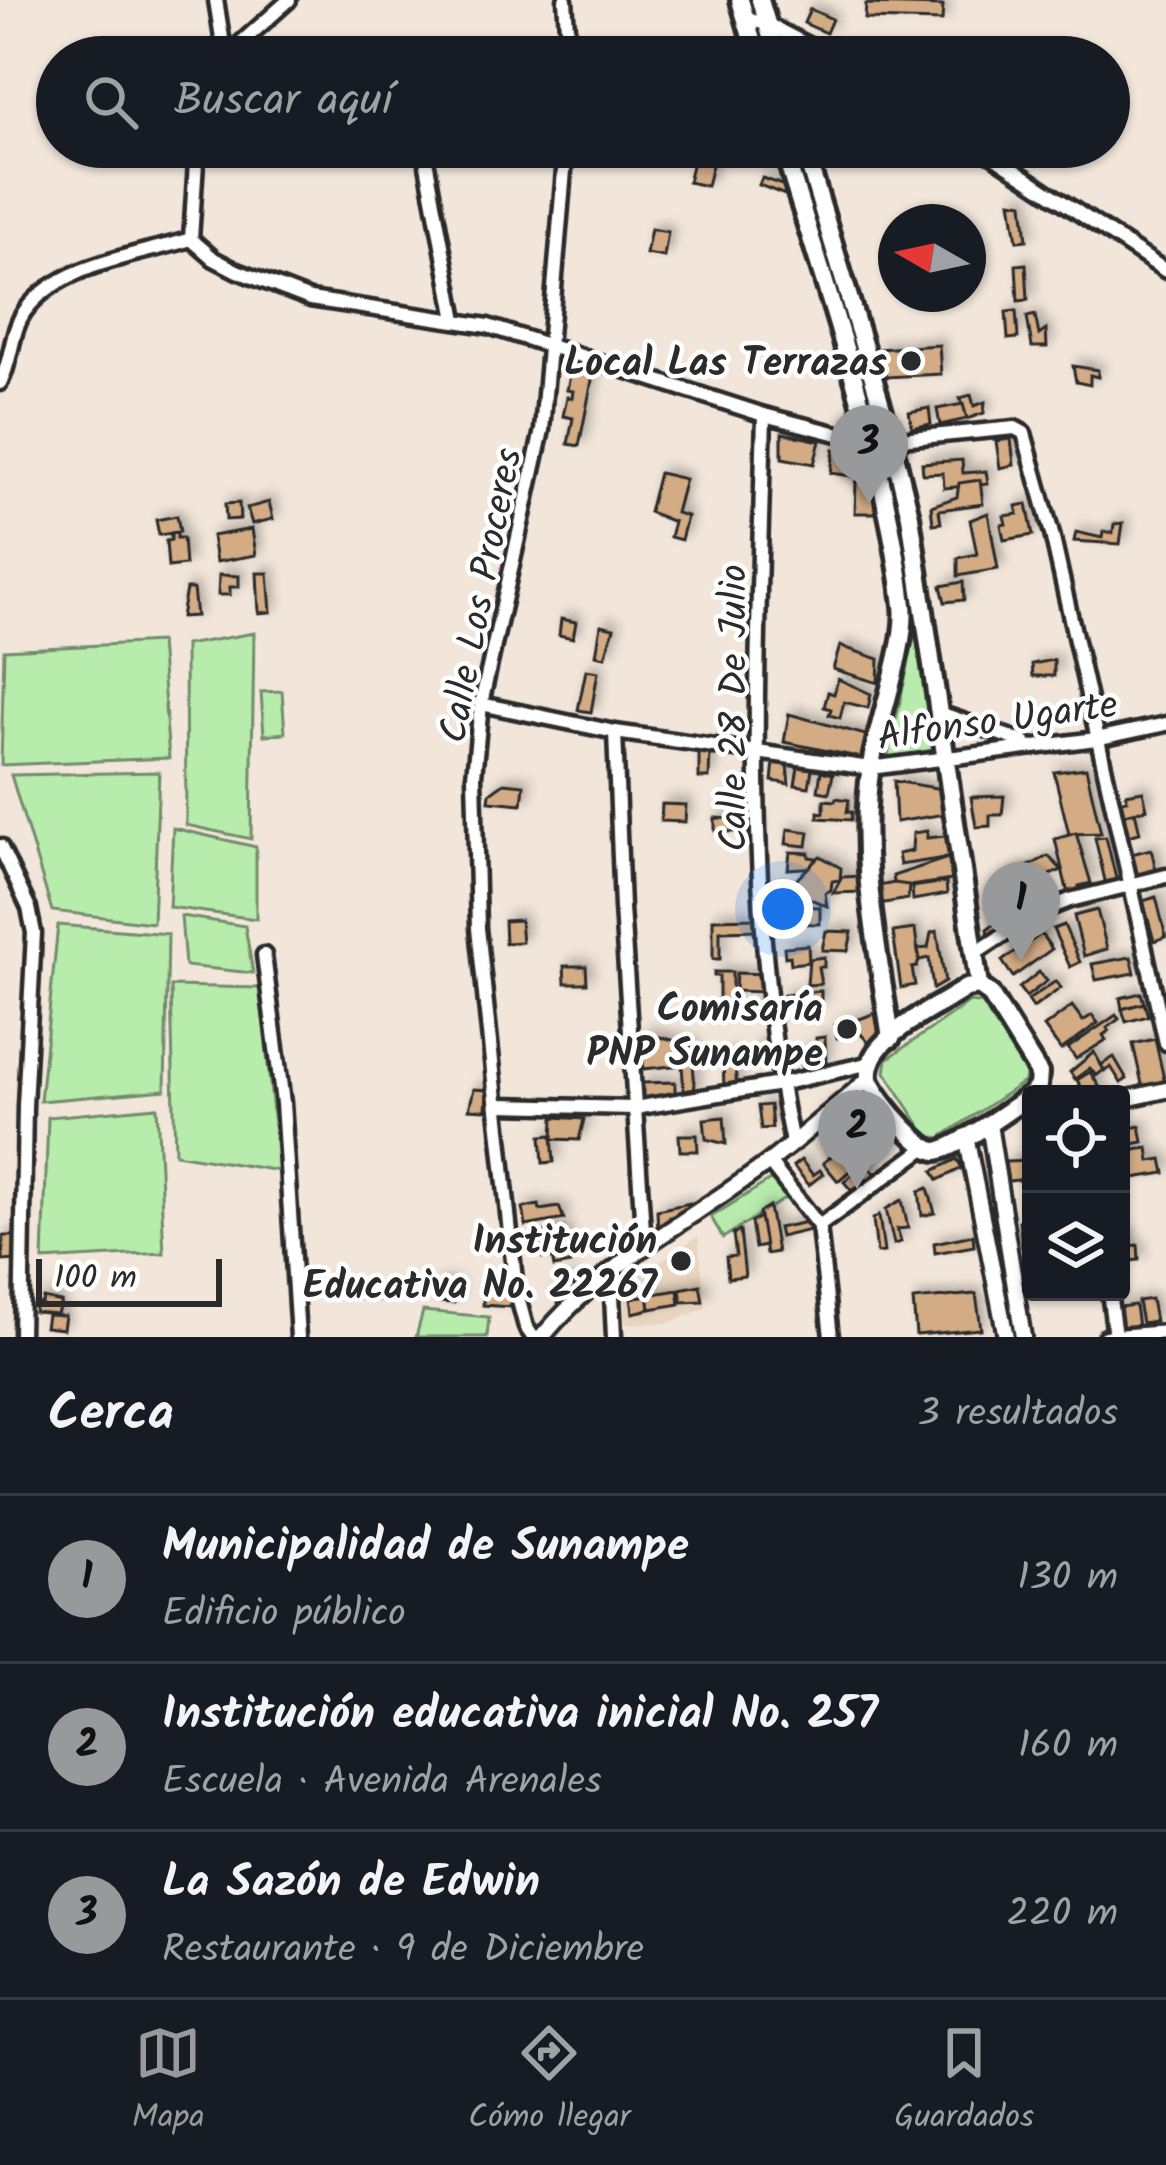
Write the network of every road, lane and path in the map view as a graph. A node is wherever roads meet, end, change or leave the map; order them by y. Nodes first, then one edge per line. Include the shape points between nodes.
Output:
1 (216, 0) edge
2 (290, 0) edge
3 (565, 0) edge
4 (740, 0) edge
5 (760, 0) edge
6 (746, 19) junction
7 (767, 24) junction
8 (222, 36) edge
9 (249, 36) edge
10 (567, 36) edge
11 (751, 36) edge
12 (771, 36) edge
13 (790, 36) edge
14 (196, 168) edge
15 (428, 168) edge
16 (564, 168) edge
17 (789, 168) edge
18 (810, 168) edge
19 (1011, 168) edge
20 (191, 239) junction
21 (1166, 272) edge
22 (456, 320) junction
23 (548, 346) junction
24 (0, 383) edge
25 (764, 415) junction
26 (891, 438) junction
27 (869, 442) junction
28 (481, 704) junction
29 (942, 714) junction
30 (1166, 724) edge
31 (616, 731) junction
32 (1096, 739) junction
33 (1030, 744) junction
34 (755, 751) junction
35 (947, 757) junction
36 (870, 768) junction
37 (0, 846) edge
38 (1166, 876) edge
39 (1129, 887) junction
40 (976, 952) junction
41 (263, 955) dead end
42 (979, 986) junction
43 (890, 1038) junction
44 (1166, 1043) edge
45 (870, 1071) junction
46 (780, 1084) junction
47 (1039, 1085) edge
48 (1166, 1090) edge
49 (1130, 1098) edge
50 (1022, 1103) edge
51 (497, 1106) junction
52 (635, 1108) junction
53 (988, 1124) junction
54 (966, 1136) junction
55 (792, 1143) junction
56 (925, 1148) junction
57 (769, 1162) junction
58 (819, 1226) junction
59 (644, 1246) junction
60 (611, 1273) junction
61 (1110, 1301) edge
62 (1166, 1332) edge
63 (1115, 1336) edge
64 (21, 1337) edge
65 (298, 1337) edge
66 (537, 1337) edge
67 (614, 1337) edge
68 (831, 1337) edge
69 (1006, 1337) edge
70 (1023, 1337) edge
71 (1105, 1337) edge

1 - 8 street
2 - 9 street
3 - 10 street
4 - 6 main road
5 - 7 main road
6 - 7 street
6 - 11 main road
7 - 12 main road
7 - 13 street
14 - 20 street
15 - 22 street
16 - 23 street, Calle Los Proceres
17 - 27 main road
18 - 26 main road
19 - 21 street
20 - 22 street via 226,265 310,299
20 - 24 street via 86,270 44,294 22,315
22 - 23 street
23 - 25 street
23 - 28 street, Calle Los Proceres via 542,430
25 - 27 street
25 - 34 street, Calle 28 De Julio
26 - 27 street
26 - 29 main road
26 - 32 street via 1016,428 1027,436
27 - 36 main road via 903,606
28 - 31 street, Alfonso Ugarte
28 - 51 street, Calle Los Proceres via 473,835
29 - 33 street
29 - 35 main road
30 - 32 street, Alfonso Ugarte
31 - 34 street, Alfonso Ugarte
31 - 52 street
32 - 33 street, Alfonso Ugarte
32 - 39 street
33 - 35 street, Alfonso Ugarte
34 - 36 street, Alfonso Ugarte
34 - 46 street, Calle 28 De Julio
35 - 36 street, Alfonso Ugarte
35 - 40 main road
36 - 43 main road via 872,910
37 - 64 street via 34,933
38 - 39 street
39 - 40 street via 1037,913
39 - 44 street
40 - 42 main road
41 - 65 street via 283,1103
42 - 43 main road
42 - 47 main road via 1039,1073
43 - 45 main road
45 - 46 street
45 - 55 street
45 - 56 main road
46 - 52 street
46 - 55 street, Calle 28 De Julio
48 - 49 street
50 - 53 main road
51 - 52 street
51 - 66 street, Calle Los Proceres via 516,1290
52 - 59 street
53 - 54 main road
53 - 70 street
54 - 56 main road
54 - 69 street
55 - 57 street
56 - 58 street
57 - 58 street
57 - 59 street
58 - 68 street
59 - 60 street
60 - 66 street
60 - 67 street
61 - 63 street
62 - 63 street
63 - 71 street

